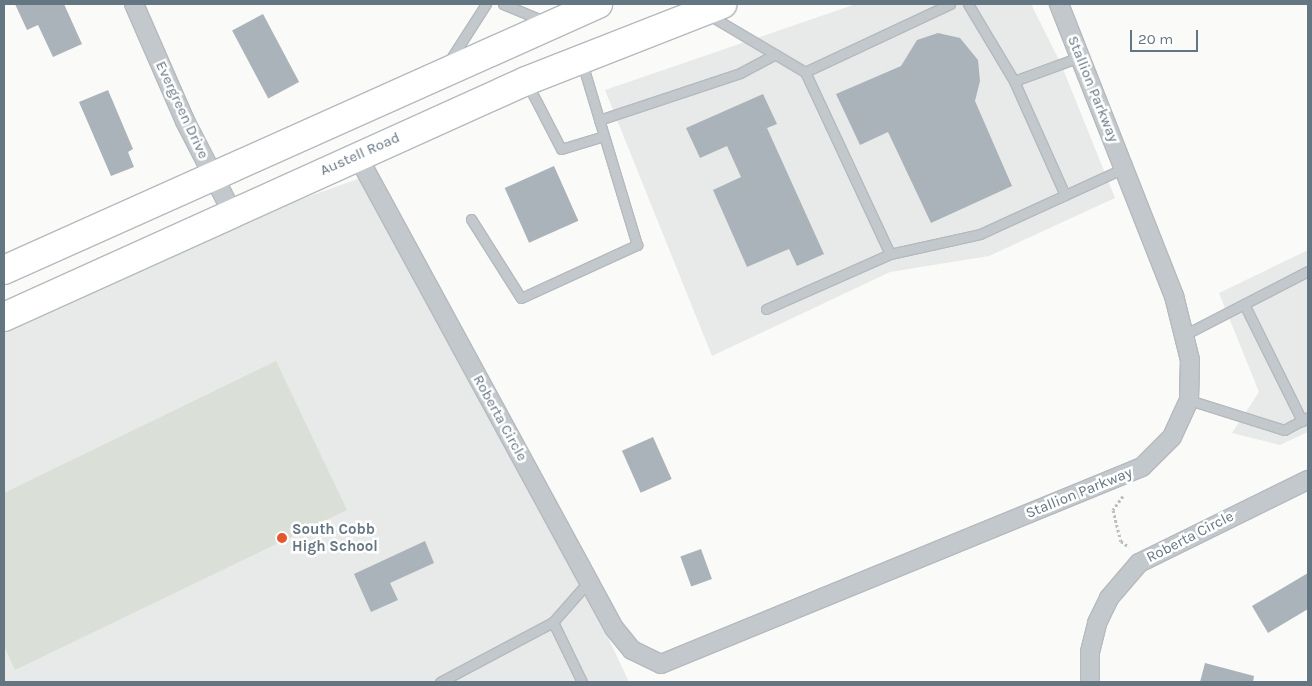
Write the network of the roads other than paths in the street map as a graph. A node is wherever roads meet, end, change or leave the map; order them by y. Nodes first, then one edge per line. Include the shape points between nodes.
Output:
1 (134, 4) edge
2 (486, 4) edge
3 (503, 4) edge
4 (598, 4) edge
5 (950, 4) edge
6 (968, 4) edge
7 (1059, 4) edge
8 (712, 8) edge
9 (551, 24) junction
10 (775, 54) junction
11 (580, 58) junction
12 (1080, 58) junction
13 (443, 70) junction
14 (805, 72) junction
15 (526, 81) junction
16 (1014, 81) junction
17 (599, 120) junction
18 (604, 136) junction
19 (357, 155) junction
20 (1124, 168) junction
21 (212, 174) junction
22 (1065, 195) junction
23 (233, 214) junction
24 (471, 220) dead end
25 (890, 254) junction
26 (4, 270) edge
27 (1308, 271) edge
28 (1244, 304) junction
29 (766, 309) dead end
30 (4, 317) edge
31 (1184, 335) junction
32 (1189, 400) junction
33 (1305, 419) edge
34 (1308, 480) edge
35 (589, 581) junction
36 (553, 622) junction
37 (660, 664) joint
38 (440, 682) edge
39 (582, 682) edge
40 (1090, 682) edge

1 - 21 street, Evergreen Drive
2 - 13 lane
3 - 9 lane
4 - 9 main road
5 - 14 lane
6 - 16 lane
7 - 12 street, Stallion Parkway
8 - 10 lane
8 - 11 main road, Austell Road
9 - 13 main road
10 - 14 lane
10 - 17 lane via 740,73
11 - 15 main road, Austell Road
11 - 17 lane
12 - 16 lane
12 - 20 street, Stallion Parkway
13 - 21 main road
14 - 25 lane
15 - 18 lane via 561,149
15 - 19 main road, Austell Road
16 - 22 lane
17 - 18 lane
18 - 24 lane via 637,245 521,298
19 - 23 main road, Austell Road
19 - 35 street, Roberta Circle
20 - 22 lane
20 - 31 street, Stallion Parkway via 1174,296
21 - 23 street, Evergreen Drive
21 - 26 main road
22 - 25 lane via 980,234
23 - 30 main road, Austell Road
25 - 29 lane
27 - 28 lane
28 - 31 lane
28 - 33 lane
31 - 32 street, Stallion Parkway via 1190,360
32 - 33 lane via 1284,430
32 - 37 street, Stallion Parkway via 1172,437 1142,467
34 - 40 street, Roberta Circle via 1150,556 1109,598 1090,652
35 - 36 lane
35 - 37 street, Roberta Circle via 632,650
36 - 38 lane
36 - 39 lane

